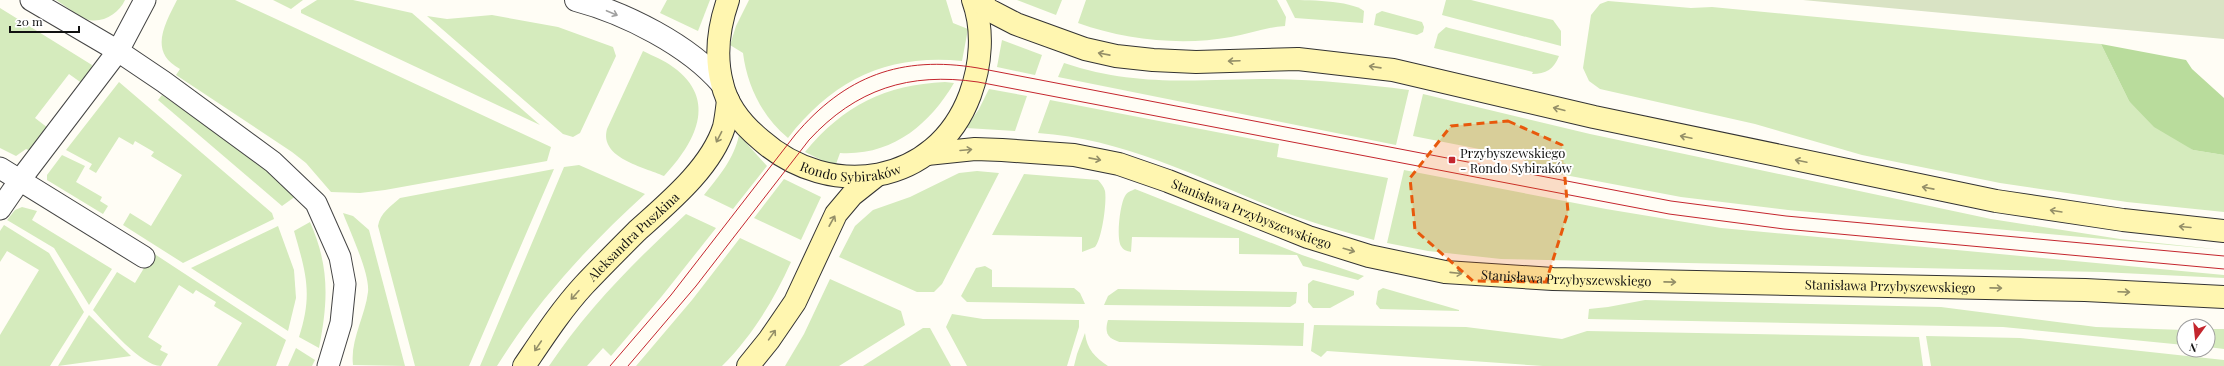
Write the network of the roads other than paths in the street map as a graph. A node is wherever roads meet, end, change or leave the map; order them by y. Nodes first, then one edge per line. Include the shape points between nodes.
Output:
1 (31, 0) edge
2 (145, 0) edge
3 (576, 0) edge
4 (728, 0) edge
5 (973, 0) edge
6 (979, 0) edge
7 (118, 51) junction
8 (725, 92) junction
9 (927, 154) junction
10 (0, 168) edge
11 (876, 176) junction
12 (20, 180) junction
13 (0, 209) edge
14 (2224, 231) edge
15 (144, 257) dead end
16 (2224, 297) edge
17 (328, 366) edge
18 (524, 366) edge
19 (748, 366) edge

1 - 7 street
2 - 7 street
3 -> 8 street via 615,14 670,42 702,64
4 - 8 main road via 719,47
5 - 9 main road, Rondo Sybiraków via 980,39 975,81 968,101 954,126
14 -> 6 main road via 2123,220 1996,201 1594,117 1393,70 1298,59 1196,62 1116,56 1085,49 1016,24 989,10
7 - 12 street
7 - 17 street via 273,162 316,203 340,257 345,284 341,323
8 - 11 main road, Rondo Sybiraków via 753,133 785,158 820,173 857,177
8 -> 18 main road, Aleksandra Puszkina via 724,128 710,154 667,205 621,247 579,291
9 - 11 main road, Rondo Sybiraków via 904,168
9 -> 16 main road, Stanisława Przybyszewskiego via 975,149 1002,150 1074,156 1119,164 1308,237 1370,256 1445,272 1546,279 1994,288
10 - 12 street
19 -> 11 main road via 794,302 836,214 852,195
12 - 13 street
12 - 15 street

